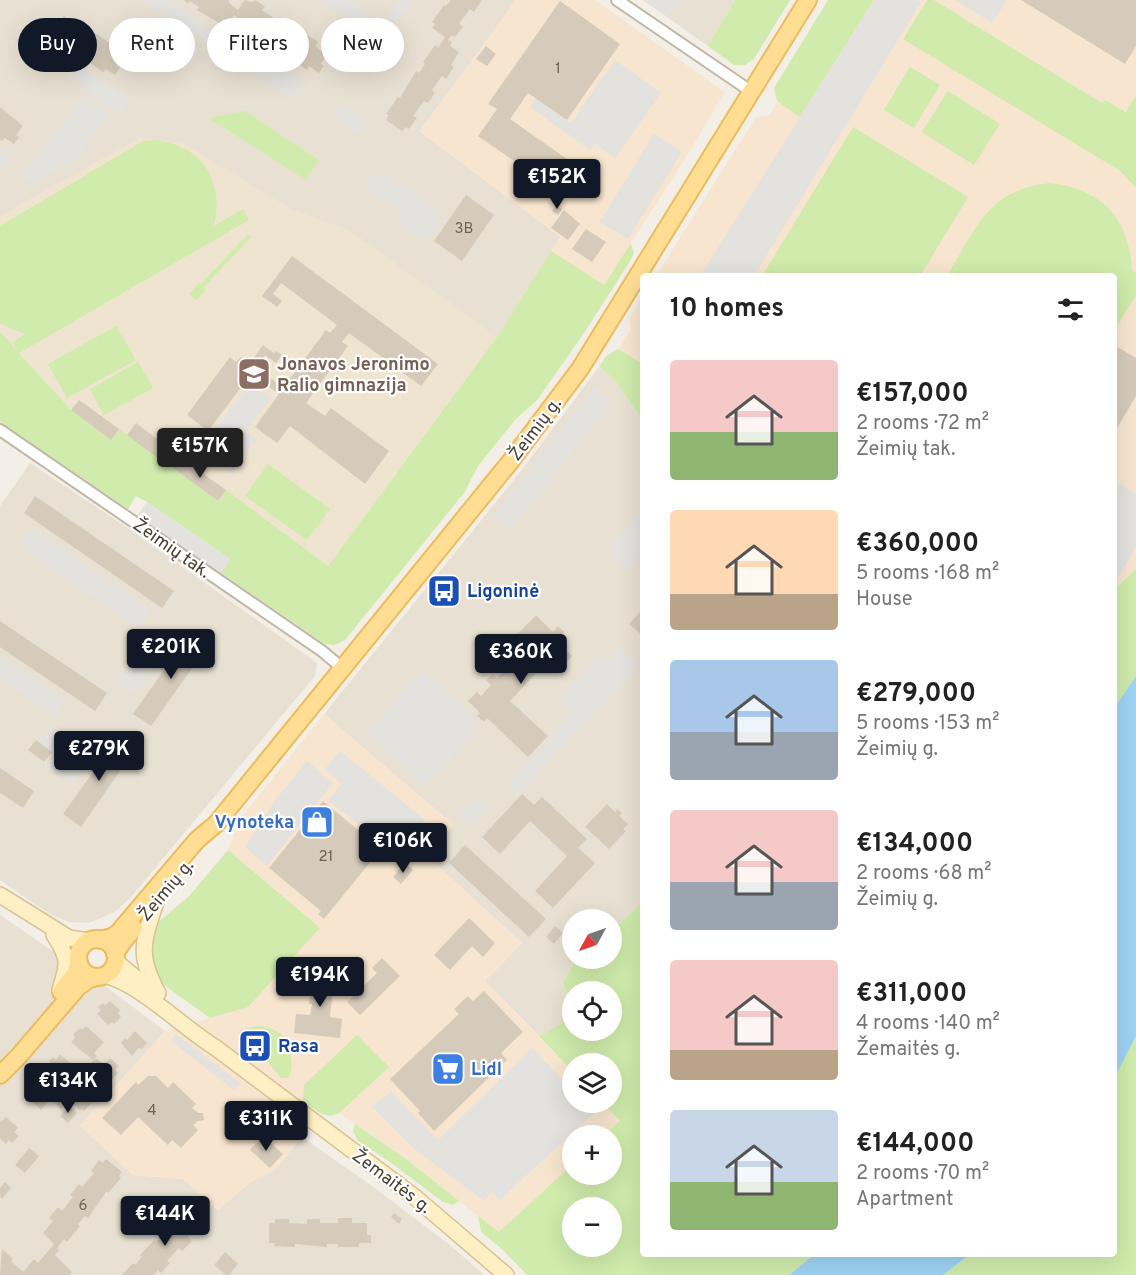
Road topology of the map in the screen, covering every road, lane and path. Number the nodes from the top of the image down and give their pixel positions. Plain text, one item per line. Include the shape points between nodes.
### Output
1 (616, 0) edge
2 (808, 0) edge
3 (752, 92) junction
4 (0, 430) edge
5 (342, 668) junction
6 (216, 824) junction
7 (0, 895) edge
8 (0, 900) edge
9 (156, 902) junction
10 (128, 922) junction
11 (55, 933) junction
12 (95, 940) junction
13 (116, 956) junction
14 (78, 960) junction
15 (101, 976) junction
16 (59, 994) junction
17 (161, 998) junction
18 (216, 1048) junction
19 (0, 1067) edge
20 (0, 1075) edge
21 (506, 1275) edge

1 - 3 street
2 - 3 main road, Žeimių g.
3 - 5 main road, Žeimių g. via 580,369 510,462
4 - 5 street, Žeimių tak.
5 - 6 main road, Žeimių g.
6 - 9 main road, Žeimių g. via 204,845
6 - 10 main road, Žeimių g. via 197,840
7 - 11 main road
8 - 11 main road
9 - 13 main road, Žeimių g.
9 - 17 main road via 143,951 145,966
10 - 11 main road via 95,933
10 - 12 main road, Žeimių g. via 112,937
11 - 12 main road
11 - 14 main road
11 - 16 main road via 68,965
12 - 13 main road via 112,947
12 - 14 main road, Žeimių g. via 80,950
13 - 15 main road, Žeimių g. via 114,966
13 - 17 main road, Žemaitės g. via 124,969
14 - 15 main road via 85,973
14 - 16 main road, Žeimių g. via 75,974
15 - 18 main road, Žemaitės g. via 119,980
15 - 20 main road, Žeimių g. via 78,987
16 - 19 main road, Žeimių g.
17 - 18 main road, Žemaitės g.
18 - 21 main road, Žemaitės g. via 416,1198

